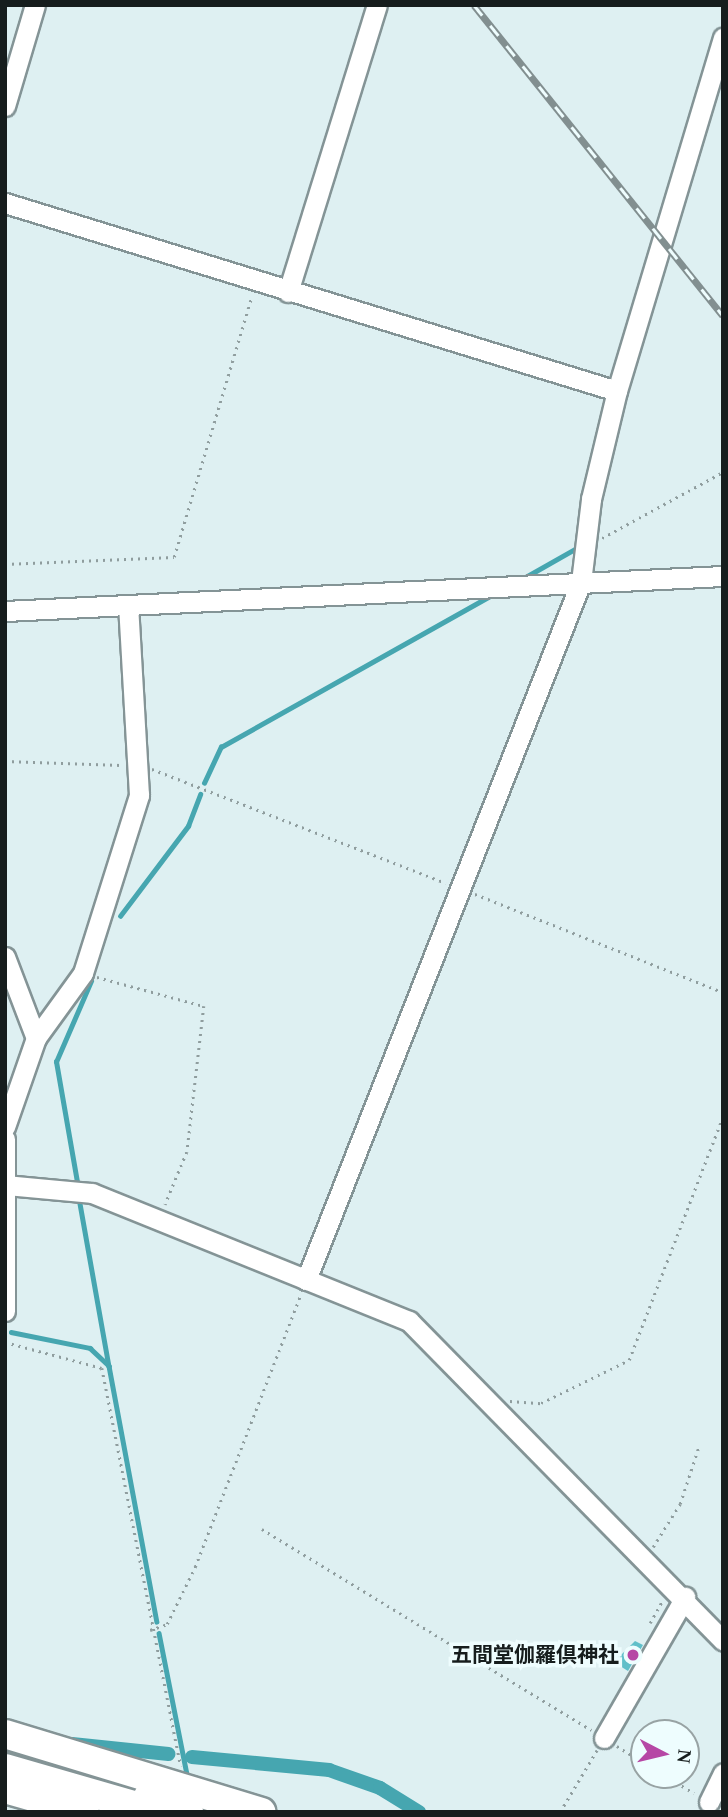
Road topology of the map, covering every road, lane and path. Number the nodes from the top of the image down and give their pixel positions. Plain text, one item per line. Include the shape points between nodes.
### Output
1 (35, 5) edge
2 (377, 5) edge
3 (723, 38) edge
4 (5, 106) edge
5 (5, 203) edge
6 (256, 283) junction
7 (288, 292) junction
8 (617, 391) junction
9 (723, 472) edge
10 (584, 548) junction
11 (5, 564) edge
12 (723, 576) edge
13 (581, 582) junction
14 (128, 605) junction
15 (5, 611) edge
16 (5, 761) edge
17 (136, 767) junction
18 (460, 889) junction
19 (5, 957) edge
20 (83, 973) junction
21 (723, 992) edge
22 (36, 1038) junction
23 (723, 1118) edge
24 (5, 1127) edge
25 (5, 1139) edge
26 (7, 1185) edge
27 (158, 1220) junction
28 (306, 1280) junction
29 (6, 1281) edge
30 (5, 1311) edge
31 (5, 1342) edge
32 (489, 1400) junction
33 (699, 1446) dead end
34 (262, 1529) dead end
35 (645, 1558) junction
36 (678, 1590) junction
37 (647, 1628) dead end
38 (150, 1630) junction
39 (723, 1640) edge
40 (5, 1734) edge
41 (604, 1738) junction
42 (5, 1751) edge
43 (630, 1754) edge
44 (5, 1768) edge
45 (723, 1773) edge
46 (5, 1789) edge
47 (687, 1789) edge
48 (188, 1801) edge
49 (709, 1802) joint
50 (5, 1807) edge
51 (28, 1812) edge
52 (85, 1812) edge
53 (157, 1812) edge
54 (261, 1812) edge
55 (559, 1812) edge

1 - 4 street
2 - 7 street
3 - 8 street
5 - 6 street
6 - 7 street
6 - 11 path via 174,557
7 - 8 street
8 - 10 street
9 - 10 path
10 - 13 street
12 - 13 street
13 - 14 street
13 - 18 street
14 - 15 street
14 - 17 street
16 - 17 path
17 - 18 path
17 - 20 street via 139,795
18 - 21 path
18 - 28 street
19 - 22 street
20 - 22 street
20 - 27 path via 204,1006 187,1152
22 - 24 street
23 - 32 path via 629,1360 541,1403
25 - 26 street
26 - 27 street via 82,1191
26 - 29 street
27 - 28 street
28 - 32 street via 409,1321
28 - 38 path via 195,1567 167,1624
29 - 30 street
31 - 38 path via 102,1367
32 - 35 street
33 - 35 path via 680,1504
34 - 41 path
35 - 36 street
36 - 37 path
36 - 39 street
36 - 41 street
38 - 48 path
40 - 48 highway
41 - 43 path
41 - 55 path
42 - 48 highway
44 - 53 highway
45 - 49 street
46 - 52 highway
47 - 49 path
48 - 54 highway
50 - 51 highway

